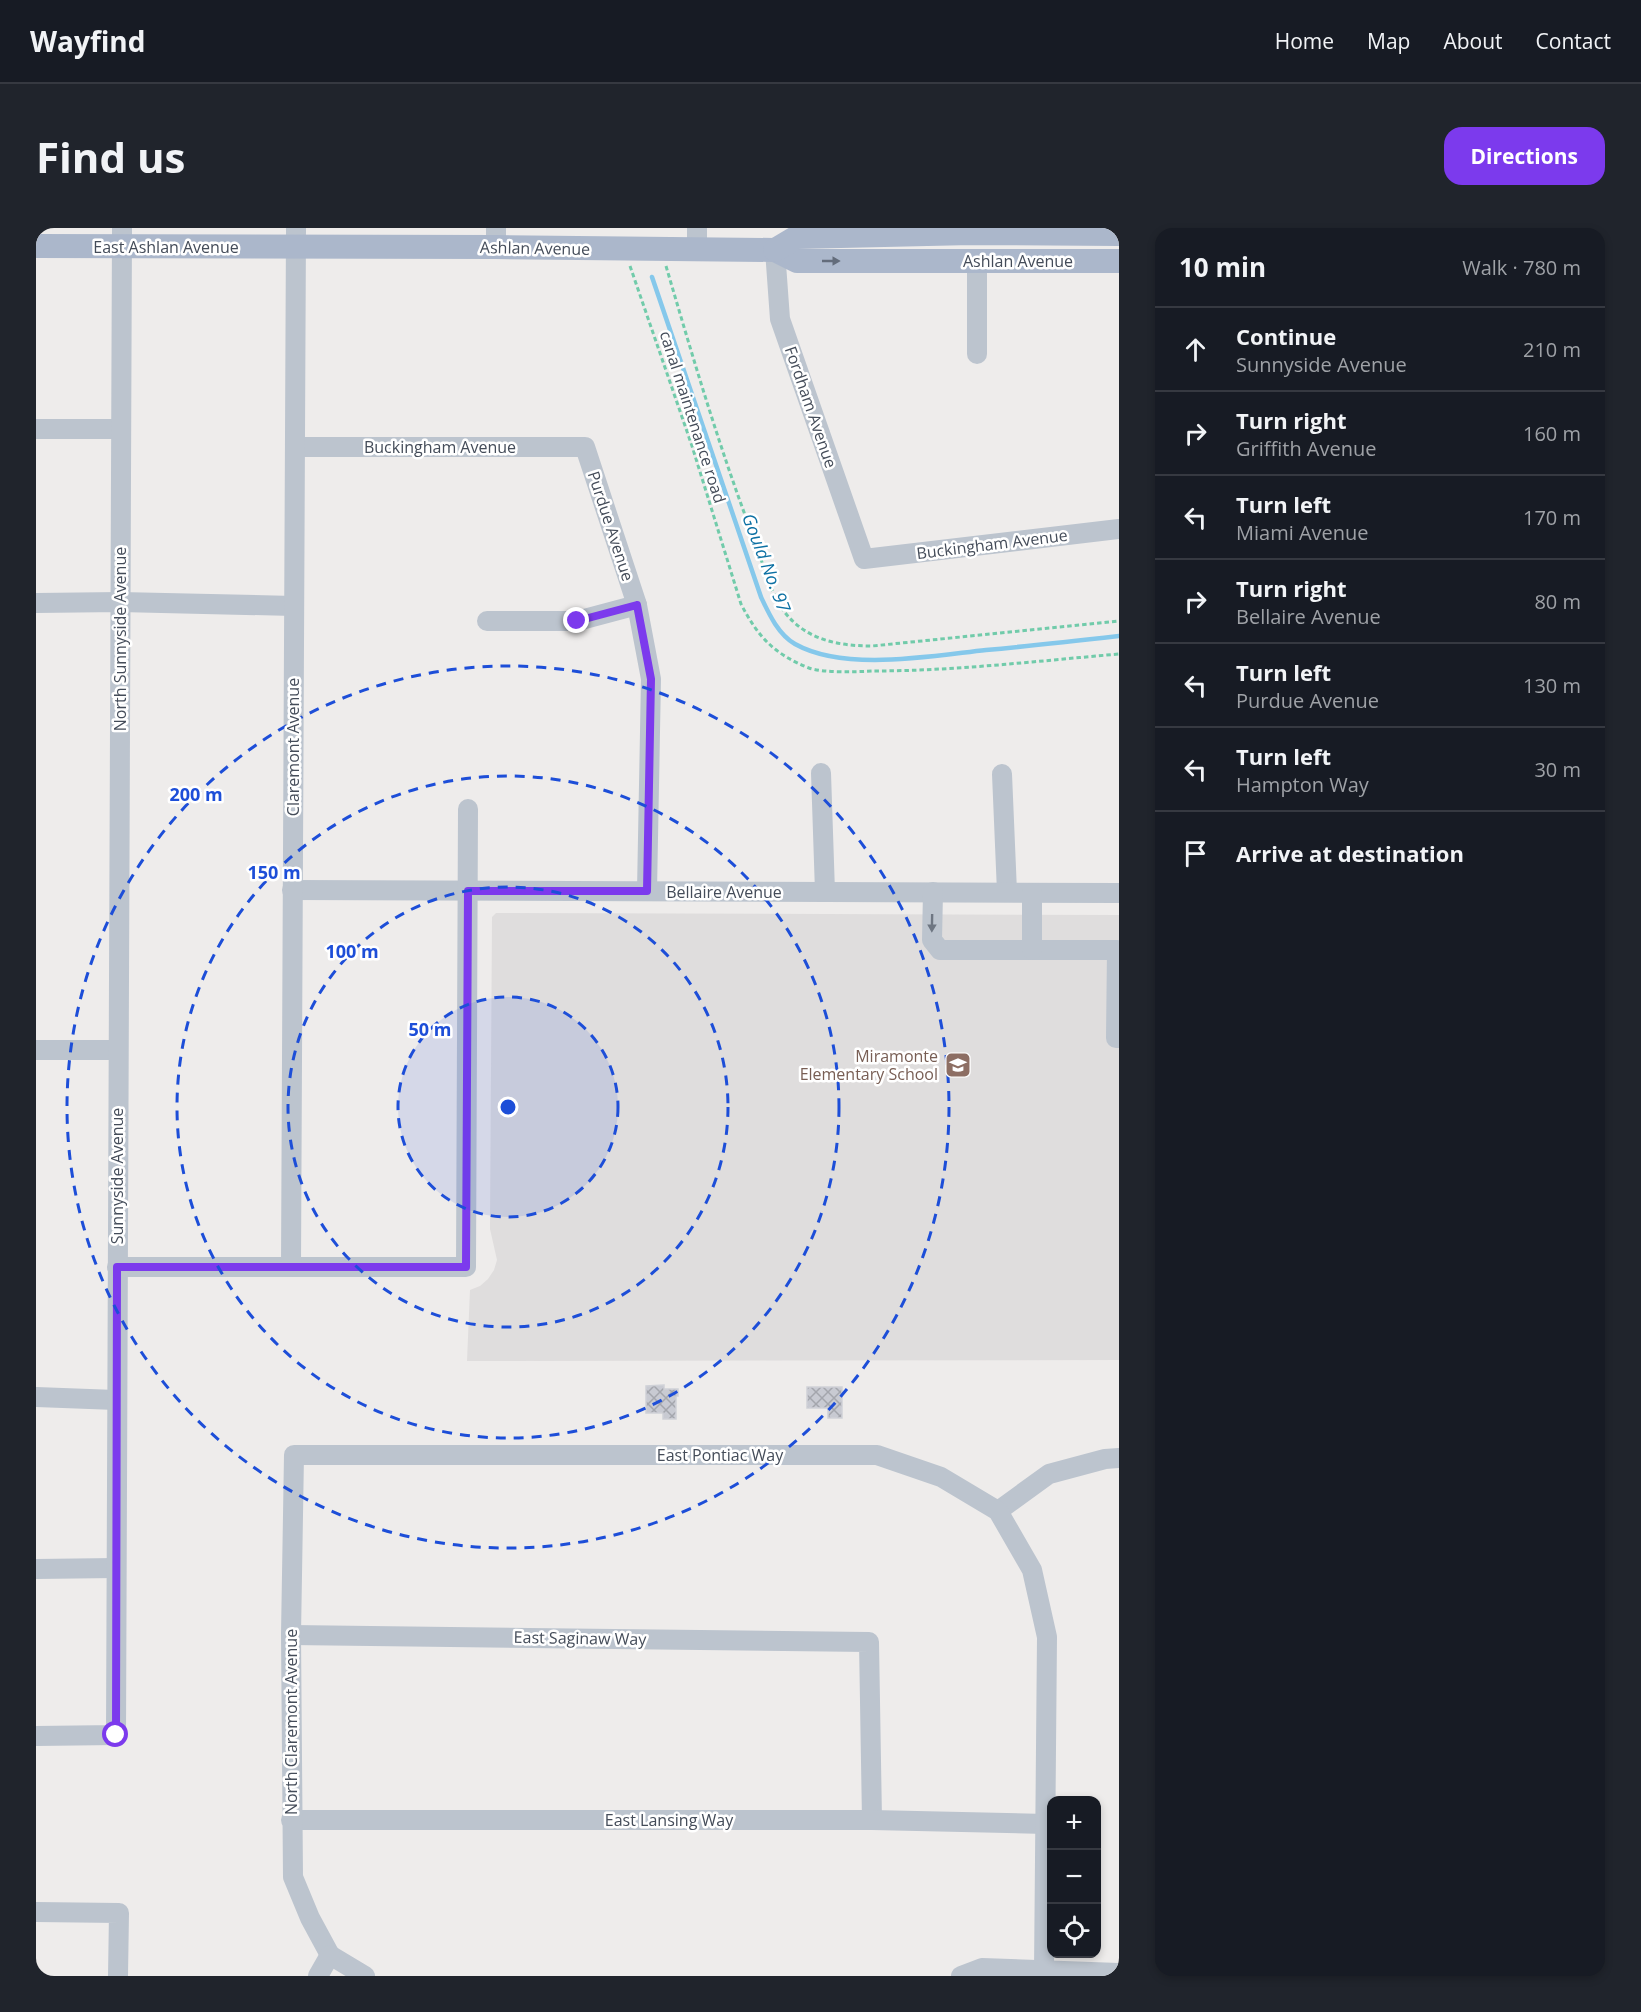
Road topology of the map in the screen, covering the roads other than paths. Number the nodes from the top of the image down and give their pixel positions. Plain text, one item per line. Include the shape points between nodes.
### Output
1 (1111, 232) edge
2 (122, 237) edge
3 (296, 238) edge
4 (496, 238) edge
5 (697, 239) edge
6 (36, 246) edge
7 (775, 250) junction
8 (977, 261) junction
9 (1113, 261) edge
10 (977, 354) dead end
11 (36, 429) edge
12 (121, 429) junction
13 (295, 447) junction
14 (585, 447) joint
15 (1119, 529) edge
16 (864, 559) joint
17 (120, 602) junction
18 (36, 603) edge
19 (637, 605) junction
20 (294, 606) junction
21 (487, 621) dead end
22 (821, 773) dead end
23 (1002, 774) dead end
24 (468, 809) dead end
25 (292, 890) junction
26 (468, 891) junction
27 (647, 891) junction
28 (825, 892) junction
29 (933, 892) junction
30 (1007, 892) junction
31 (1032, 893) junction
32 (1119, 893) edge
33 (1032, 950) junction
34 (1118, 1038) edge
35 (36, 1050) edge
36 (117, 1050) junction
37 (117, 1267) junction
38 (291, 1267) junction
39 (36, 1397) edge
40 (116, 1400) junction
41 (294, 1455) joint
42 (1119, 1458) edge
43 (999, 1511) junction
44 (116, 1568) junction
45 (36, 1569) edge
46 (291, 1635) junction
47 (36, 1736) edge
48 (291, 1820) junction
49 (872, 1820) junction
50 (1046, 1824) junction
51 (36, 1912) edge
52 (330, 1955) junction
53 (1044, 1971) junction
54 (1119, 1973) edge
55 (118, 1976) edge
56 (318, 1976) edge
57 (365, 1976) edge
58 (961, 1976) edge

1 - 7 main road, Ashlan Avenue via 797,237
1 - 9 street
2 - 3 main road, East Ashlan Avenue
2 - 6 main road, East Ashlan Avenue
2 - 12 street, North Sunnyside Avenue
3 - 4 main road, Ashlan Avenue
3 - 13 street, Claremont Avenue
4 - 5 main road, Ashlan Avenue via 624,250 662,250
5 - 7 main road, Ashlan Avenue
7 -> 8 main road, Ashlan Avenue via 797,261
7 - 16 street, Fordham Avenue via 780,319
8 - 9 main road, Ashlan Avenue
8 - 10 street
11 - 12 street
12 - 17 street, North Sunnyside Avenue
13 - 14 street, Buckingham Avenue
13 - 20 street, Claremont Avenue
14 - 19 street, Purdue Avenue
15 - 16 street, Buckingham Avenue
17 - 18 street
17 - 20 street
17 - 36 street, North Sunnyside Avenue
19 - 21 street via 577,621
19 - 27 street, Purdue Avenue via 651,679
20 - 25 street, Claremont Avenue
22 - 28 street
23 - 30 street
24 - 26 street
25 - 26 street, Bellaire Avenue
25 - 38 street, Claremont Avenue
26 - 27 street, Bellaire Avenue
26 - 38 street via 466,1267
27 - 28 street, Bellaire Avenue
28 - 29 street, Bellaire Avenue
29 - 30 street, Bellaire Avenue
29 -> 33 street via 932,940 940,950
30 - 31 street, Bellaire Avenue
31 - 32 street, Bellaire Avenue
31 - 33 street
33 - 34 street via 1117,950
35 - 36 street
36 - 37 street, Sunnyside Avenue
37 - 38 street
37 - 40 street, Sunnyside Avenue
39 - 40 street
40 - 44 street, Sunnyside Avenue
41 - 43 street, East Pontiac Way via 877,1455 941,1477
41 - 46 street, North Claremont Avenue
42 - 43 street via 1049,1474
43 - 50 street via 1032,1570 1047,1637
44 - 45 street
44 - 47 street, Sunnyside Avenue via 116,1735
46 - 48 street, North Claremont Avenue
46 - 49 street, East Saginaw Way via 869,1642
48 - 49 street, East Lansing Way
48 - 52 street, North Claremont Avenue via 293,1877
49 - 50 street, East Lansing Way
50 - 53 street
51 - 55 street via 119,1913
52 - 56 street
52 - 57 street
53 - 54 street
53 - 58 street via 982,1968

